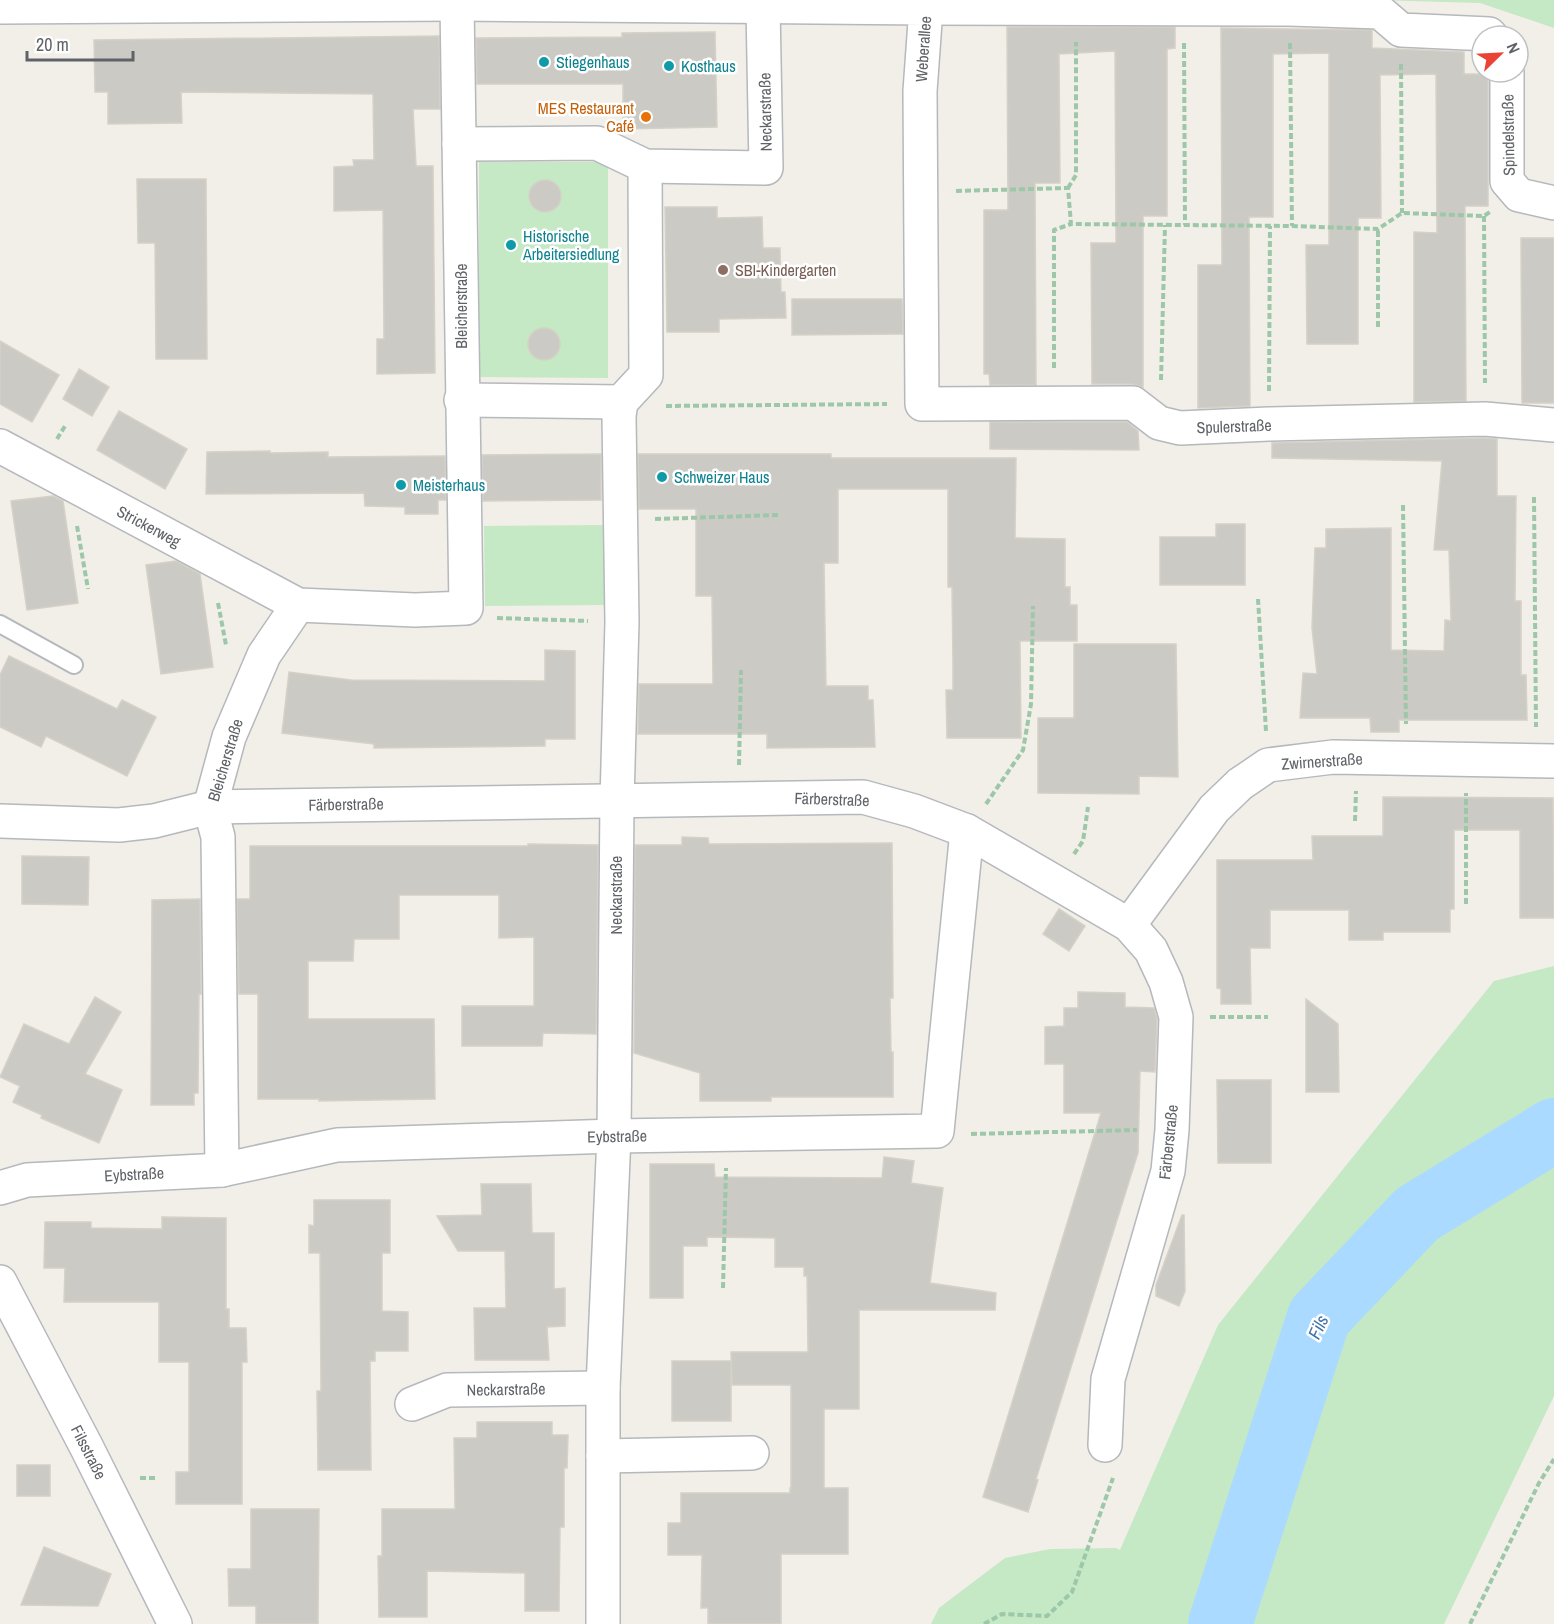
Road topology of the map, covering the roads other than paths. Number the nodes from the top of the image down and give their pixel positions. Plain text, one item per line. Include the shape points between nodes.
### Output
1 (457, 4) junction
2 (0, 7) edge
3 (763, 7) junction
4 (926, 8) junction
5 (1470, 33) edge
6 (1507, 84) edge
7 (459, 144) junction
8 (645, 166) junction
9 (1554, 203) edge
10 (461, 400) junction
11 (621, 402) junction
12 (922, 404) joint
13 (1554, 425) edge
14 (0, 446) edge
15 (298, 605) junction
16 (0, 624) edge
17 (74, 665) dead end
18 (1545, 761) edge
19 (617, 800) junction
20 (210, 807) junction
21 (0, 821) edge
22 (967, 831) junction
23 (1129, 925) junction
24 (614, 1136) junction
25 (222, 1170) junction
26 (0, 1188) edge
27 (0, 1282) edge
28 (603, 1388) junction
29 (412, 1404) dead end
30 (1105, 1445) road end
31 (752, 1453) dead end
32 (603, 1456) junction
33 (175, 1624) edge
34 (603, 1624) edge

1 - 2 street, Weberallee
1 - 3 street, Weberallee
1 - 7 street, Bleicherstraße
3 - 4 street, Weberallee
3 - 8 street, Neckarstraße via 766,168
4 - 5 street via 1380,12 1401,30
4 - 12 street, Weberallee via 920,91
6 - 9 street, Spindelstraße via 1507,181 1519,195
7 - 8 street, Neckarstraße via 597,143
7 - 10 street, Bleicherstraße
8 - 11 street via 646,375
10 - 11 street
10 - 15 street, Bleicherstraße via 466,608
11 - 19 street, Neckarstraße via 622,622
12 - 13 street, Spulerstraße via 1133,403 1160,423 1180,428 1485,419
14 - 15 street, Strickerweg
15 - 20 street, Bleicherstraße via 264,655 229,736
16 - 17 lane
18 - 23 street, Zwirnerstraße via 1333,757 1268,765 1214,809
19 - 20 street, Färberstraße
19 - 22 street, Färberstraße via 863,797
19 - 24 street, Neckarstraße
20 - 21 street, Färberstraße via 119,825
20 - 25 street, Bleicherstraße via 218,837
22 - 23 street, Färberstraße
22 - 24 street, Eybstraße via 937,1131
23 - 30 street, Färberstraße via 1151,950 1176,1017 1172,1130 1168,1171 1108,1379
24 - 25 street, Eybstraße via 337,1146
24 - 28 street, Neckarstraße
25 - 26 street, Eybstraße via 27,1180
27 - 33 street, Filsstraße
28 - 29 street, Neckarstraße via 447,1390
28 - 32 street, Neckarstraße
31 - 32 street
32 - 34 street, Neckarstraße

